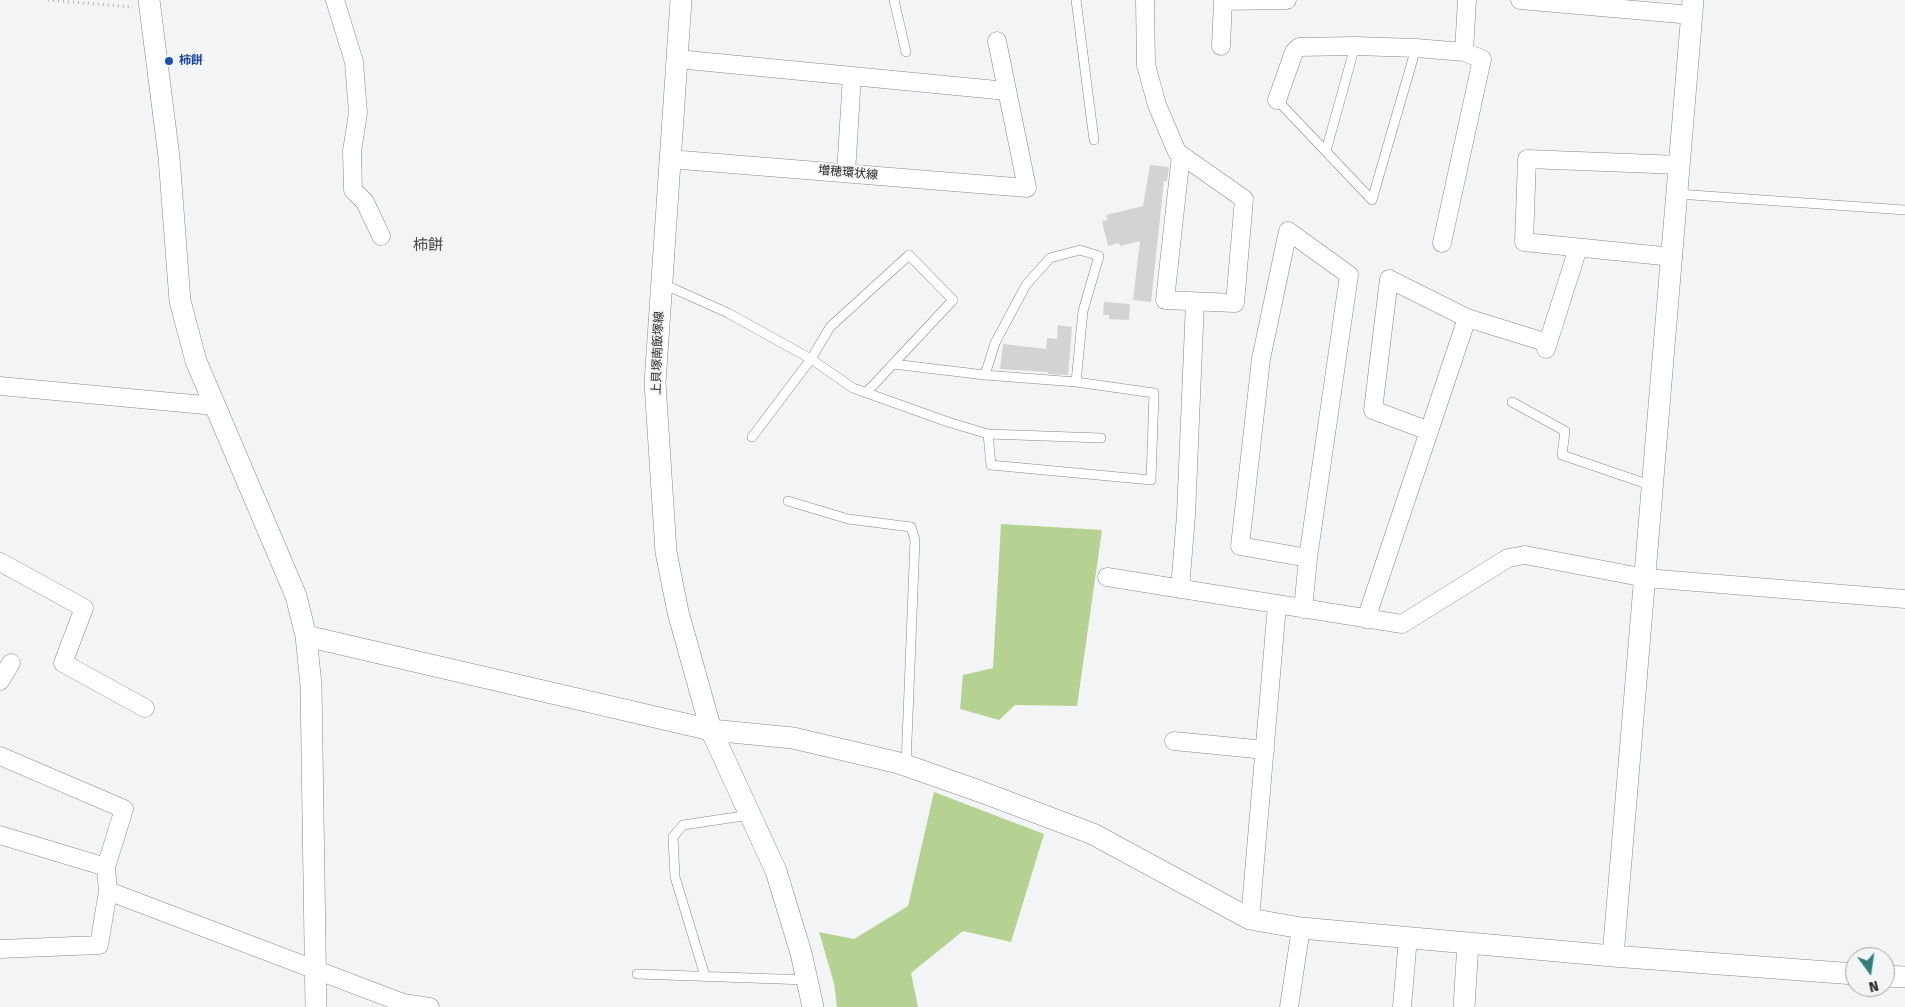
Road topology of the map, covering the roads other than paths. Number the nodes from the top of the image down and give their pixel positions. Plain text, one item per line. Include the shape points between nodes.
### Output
1 (334, 0) edge
2 (681, 0) edge
3 (894, 0) edge
4 (1076, 0) edge
5 (1145, 0) edge
6 (1287, 0) edge
7 (1467, 0) edge
8 (1520, 0) edge
9 (1223, 1) edge
10 (150, 4) edge
11 (1692, 8) edge
12 (997, 41) dead end
13 (1221, 46) dead end
14 (1355, 46) junction
15 (1416, 48) junction
16 (906, 52) dead end
17 (1464, 52) junction
18 (676, 59) junction
19 (852, 76) junction
20 (1007, 91) junction
21 (1277, 100) joint
22 (1094, 140) dead end
23 (1326, 151) junction
24 (1182, 155) junction
25 (669, 159) junction
26 (1680, 165) junction
27 (846, 173) junction
28 (1678, 194) junction
29 (1905, 210) edge
30 (381, 236) dead end
31 (1442, 243) dead end
32 (1578, 248) junction
33 (1673, 257) junction
34 (661, 283) junction
35 (1195, 302) junction
36 (1468, 318) junction
37 (811, 359) junction
38 (893, 364) junction
39 (985, 375) junction
40 (1076, 382) junction
41 (0, 386) edge
42 (866, 393) junction
43 (1512, 402) dead end
44 (215, 406) junction
45 (1429, 431) junction
46 (988, 434) junction
47 (752, 437) dead end
48 (1101, 438) dead end
49 (1653, 486) junction
50 (788, 501) dead end
51 (1308, 558) junction
52 (0, 562) edge
53 (1107, 577) dead end
54 (1646, 578) junction
55 (1180, 589) junction
56 (1905, 599) edge
57 (1277, 605) junction
58 (1303, 609) junction
59 (1366, 619) junction
60 (306, 636) junction
61 (10, 662) dead end
62 (0, 681) edge
63 (145, 708) dead end
64 (711, 730) junction
65 (1174, 741) dead end
66 (1264, 750) junction
67 (0, 756) edge
68 (906, 766) junction
69 (750, 815) junction
70 (0, 835) edge
71 (106, 867) junction
72 (108, 891) junction
73 (1250, 918) junction
74 (1301, 928) junction
75 (1408, 937) junction
76 (1468, 943) junction
77 (0, 949) edge
78 (1613, 956) junction
79 (315, 970) junction
80 (1845, 973) edge
81 (637, 974) dead end
82 (705, 976) junction
83 (807, 980) junction
84 (316, 1007) edge
85 (430, 1007) edge
86 (813, 1007) edge
87 (1289, 1007) edge
88 (1402, 1007) edge
89 (1464, 1007) edge

1 - 30 street via 354,62 358,113 352,150 353,190 365,202
2 - 18 street, 上貝塚南飯塚線
3 - 16 lane
4 - 22 lane
5 - 24 street via 1146,65 1157,105 1177,152
6 - 9 street
7 - 17 street
8 - 11 street
9 - 13 street
10 - 44 street via 169,157 180,301 196,361
11 - 26 street
12 - 20 street
14 - 15 street
14 - 21 street via 1299,47 1294,52
14 - 23 lane
15 - 17 street
15 - 23 lane via 1372,200
17 - 31 street via 1482,59
18 - 19 street
18 - 25 street, 上貝塚南飯塚線
19 - 20 street
19 - 27 street
20 - 27 street, 増穂環状線 via 1027,188
21 - 23 lane
24 - 35 street via 1165,300
24 - 35 street via 1244,199 1235,303
25 - 27 street, 増穂環状線
25 - 34 street, 上貝塚南飯塚線
26 - 28 street
26 - 32 street via 1527,159 1524,242
28 - 29 lane
28 - 33 street
32 - 33 street
32 - 36 street via 1547,346
33 - 49 street
34 - 37 lane via 728,313
34 - 64 street, 上貝塚南飯塚線 via 655,383 666,552 678,612
35 - 55 street
36 - 45 street
36 - 45 street via 1389,279 1373,410
37 - 38 lane via 830,327 909,255 953,300
37 - 42 lane via 853,388
37 - 47 lane
38 - 39 lane
38 - 42 lane
39 - 40 lane
39 - 40 lane via 995,343 1026,285 1050,258 1080,250 1099,256 1083,312
40 - 46 lane via 1154,394 1151,480 991,465
41 - 44 street
42 - 46 lane
43 - 49 lane via 1565,431 1562,455
44 - 60 street via 296,596
45 - 59 street
46 - 48 lane
49 - 54 street
50 - 68 lane via 848,519 911,527 915,540
51 - 51 street via 1240,546 1260,359 1288,231 1349,274
51 - 58 street
52 - 63 street via 84,608 63,664
53 - 55 street
54 - 56 street
54 - 59 street via 1525,555 1508,558 1402,624
54 - 78 street
55 - 57 street
57 - 58 street
57 - 66 street
58 - 59 street
60 - 64 street
60 - 79 street via 311,685
61 - 62 street
64 - 68 street via 792,738
64 - 69 street, 上貝塚南飯塚線
65 - 66 street
66 - 73 street
67 - 71 street via 124,809
68 - 73 street via 1093,834
69 - 82 lane via 683,825 673,837 675,877
69 - 83 street, 上貝塚南飯塚線 via 776,870
70 - 71 street
71 - 72 street
72 - 77 street via 100,945
72 - 79 street
73 - 74 street
74 - 75 street
74 - 87 street
75 - 76 street
75 - 88 street
76 - 78 street
76 - 89 street
78 - 80 street
79 - 84 street
79 - 85 street via 403,1003
81 - 82 lane
82 - 83 lane
83 - 86 street, 上貝塚南飯塚線

